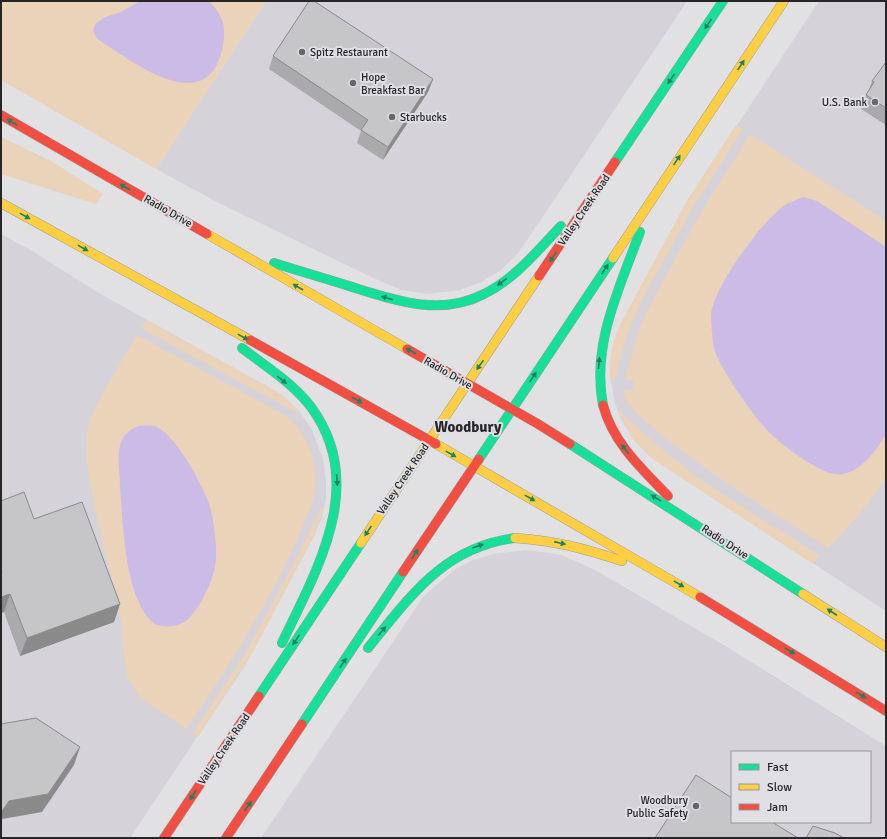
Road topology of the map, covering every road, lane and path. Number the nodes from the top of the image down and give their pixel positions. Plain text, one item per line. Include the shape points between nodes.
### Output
1 (723, 1) edge
2 (784, 1) edge
3 (1, 115) edge
4 (600, 186) junction
5 (651, 200) junction
6 (1, 203) edge
7 (235, 250) junction
8 (197, 311) junction
9 (468, 384) junction
10 (512, 409) junction
11 (429, 441) junction
12 (474, 466) junction
13 (689, 519) junction
14 (657, 571) junction
15 (886, 647) edge
16 (364, 653) dead end
17 (349, 671) dead end
18 (252, 707) junction
19 (886, 711) edge
20 (294, 736) junction
21 (164, 838) edge
22 (226, 838) edge

1 -> 4 main road, Valley Creek Road
5 -> 2 main road
7 -> 3 main road, Radio Drive
4 -> 7 main road via 514,274 483,295 453,305 401,302
4 -> 9 main road, Valley Creek Road
10 -> 5 main road
13 -> 5 main road via 620,442 605,410 598,383 604,334
6 -> 8 main road
9 -> 7 main road, Radio Drive
8 -> 11 main road
8 -> 18 main road via 290,387 311,408 326,432 336,468 338,492 330,532
9 - 10 main road, Radio Drive
9 - 11 main road, Valley Creek Road
10 - 12 main road
13 -> 10 main road, Radio Drive
11 -> 12 main road
11 -> 18 main road, Valley Creek Road
12 -> 14 main road
20 -> 12 main road
15 -> 13 main road, Radio Drive
16 -> 14 main road via 434,571 463,552 484,544 518,538 546,540
14 -> 19 main road
17 - 20 main road
18 -> 21 main road, Valley Creek Road
22 -> 20 main road

